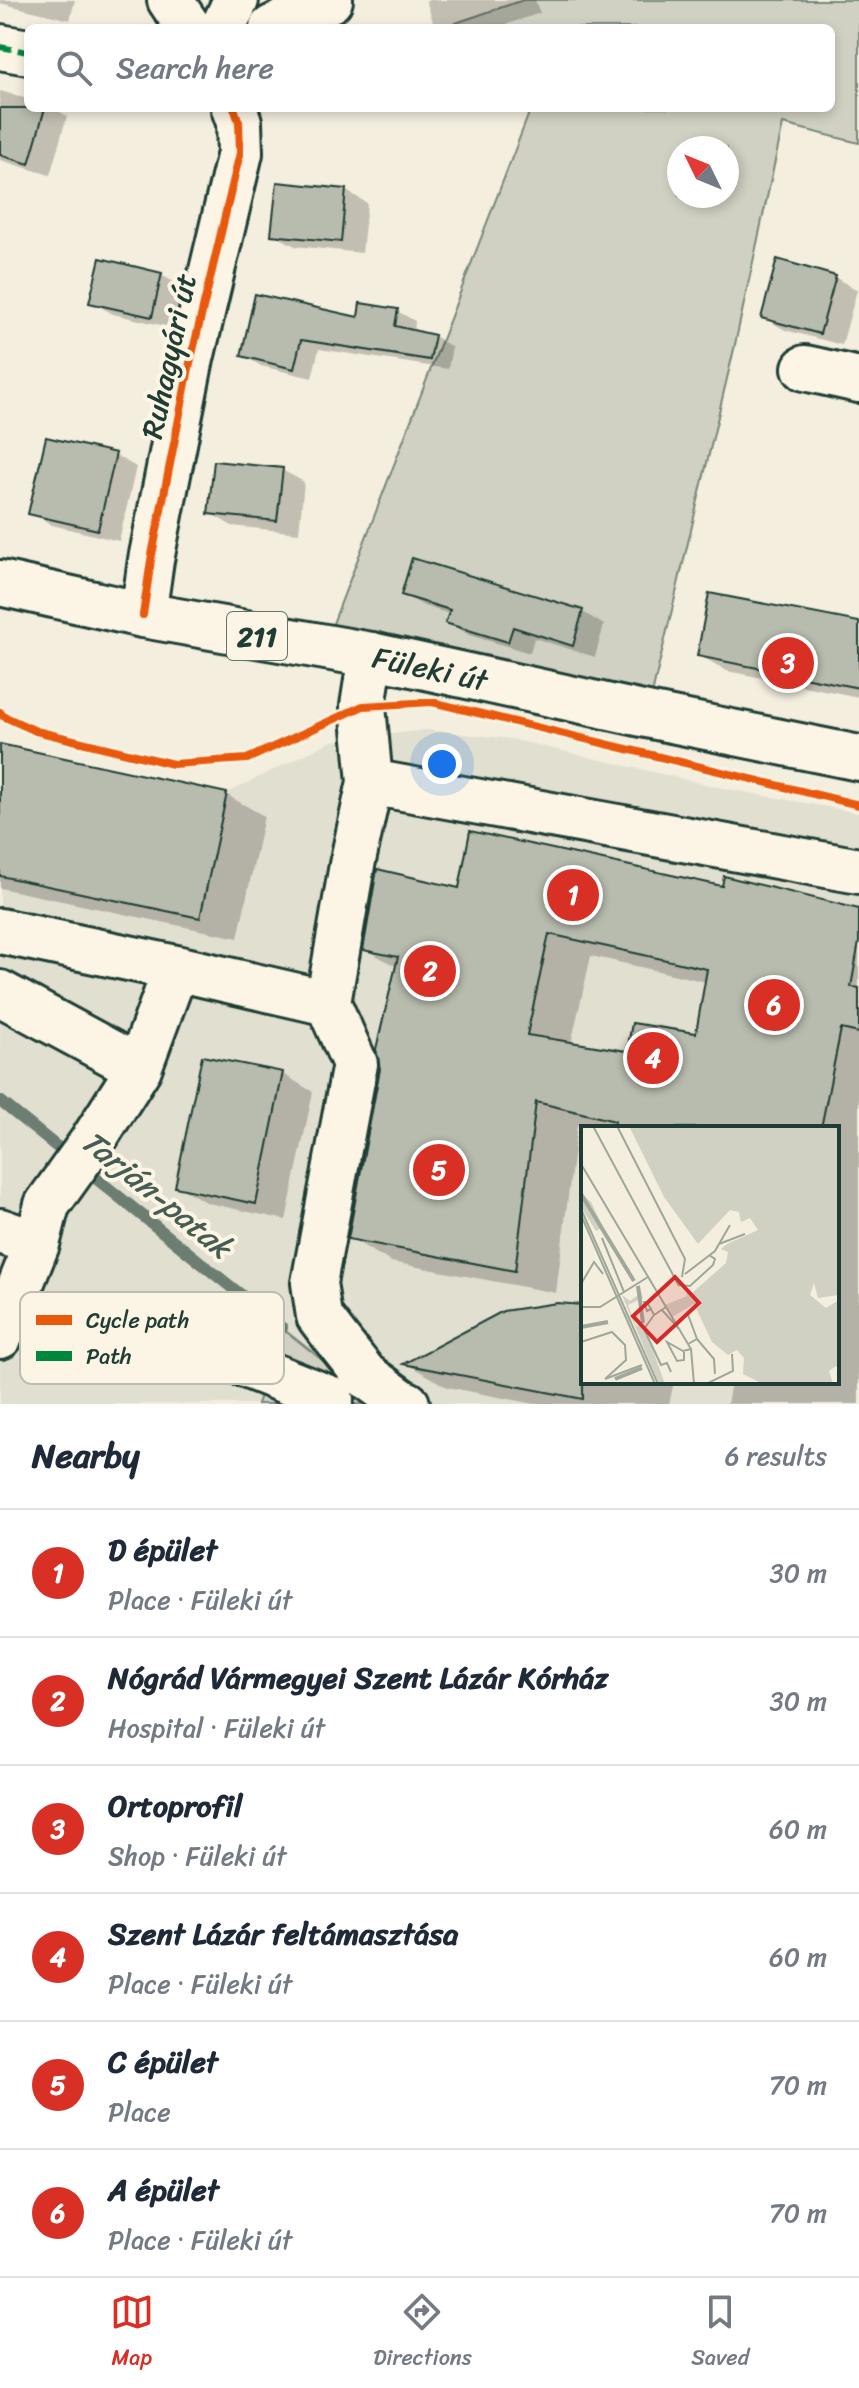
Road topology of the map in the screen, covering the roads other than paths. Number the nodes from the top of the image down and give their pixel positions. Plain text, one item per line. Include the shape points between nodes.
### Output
1 (170, 0) edge
2 (236, 0) edge
3 (330, 0) edge
4 (186, 24) edge
5 (225, 24) edge
6 (280, 24) edge
7 (0, 47) edge
8 (24, 51) edge
9 (235, 112) edge
10 (805, 368) dead end
11 (859, 380) edge
12 (0, 583) edge
13 (143, 615) junction
14 (371, 655) junction
15 (859, 758) edge
16 (370, 782) junction
17 (859, 871) edge
18 (0, 931) edge
19 (176, 968) junction
20 (0, 993) edge
21 (328, 1003) junction
22 (139, 1068) junction
23 (28, 1227) edge
24 (319, 1316) junction
25 (0, 1336) edge
26 (284, 1381) edge
27 (334, 1401) edge
28 (407, 1404) edge

1 - 4 main road
2 - 5 main road
3 - 6 main road
7 - 8 main road
9 - 13 main road, Ruhagyári út via 240,153 190,363
10 - 11 main road
12 - 13 main road, Füleki út / 211
13 - 14 main road, Füleki út / 211
14 - 15 main road, Füleki út / 211
14 - 16 main road via 363,706
16 - 17 main road
16 - 21 main road
18 - 19 main road
19 - 21 main road
19 - 22 main road
20 - 22 main road
21 - 24 main road via 355,1064 314,1283
22 - 23 main road
23 - 25 main road
24 - 27 main road
24 - 28 main road via 365,1375
26 - 27 main road

